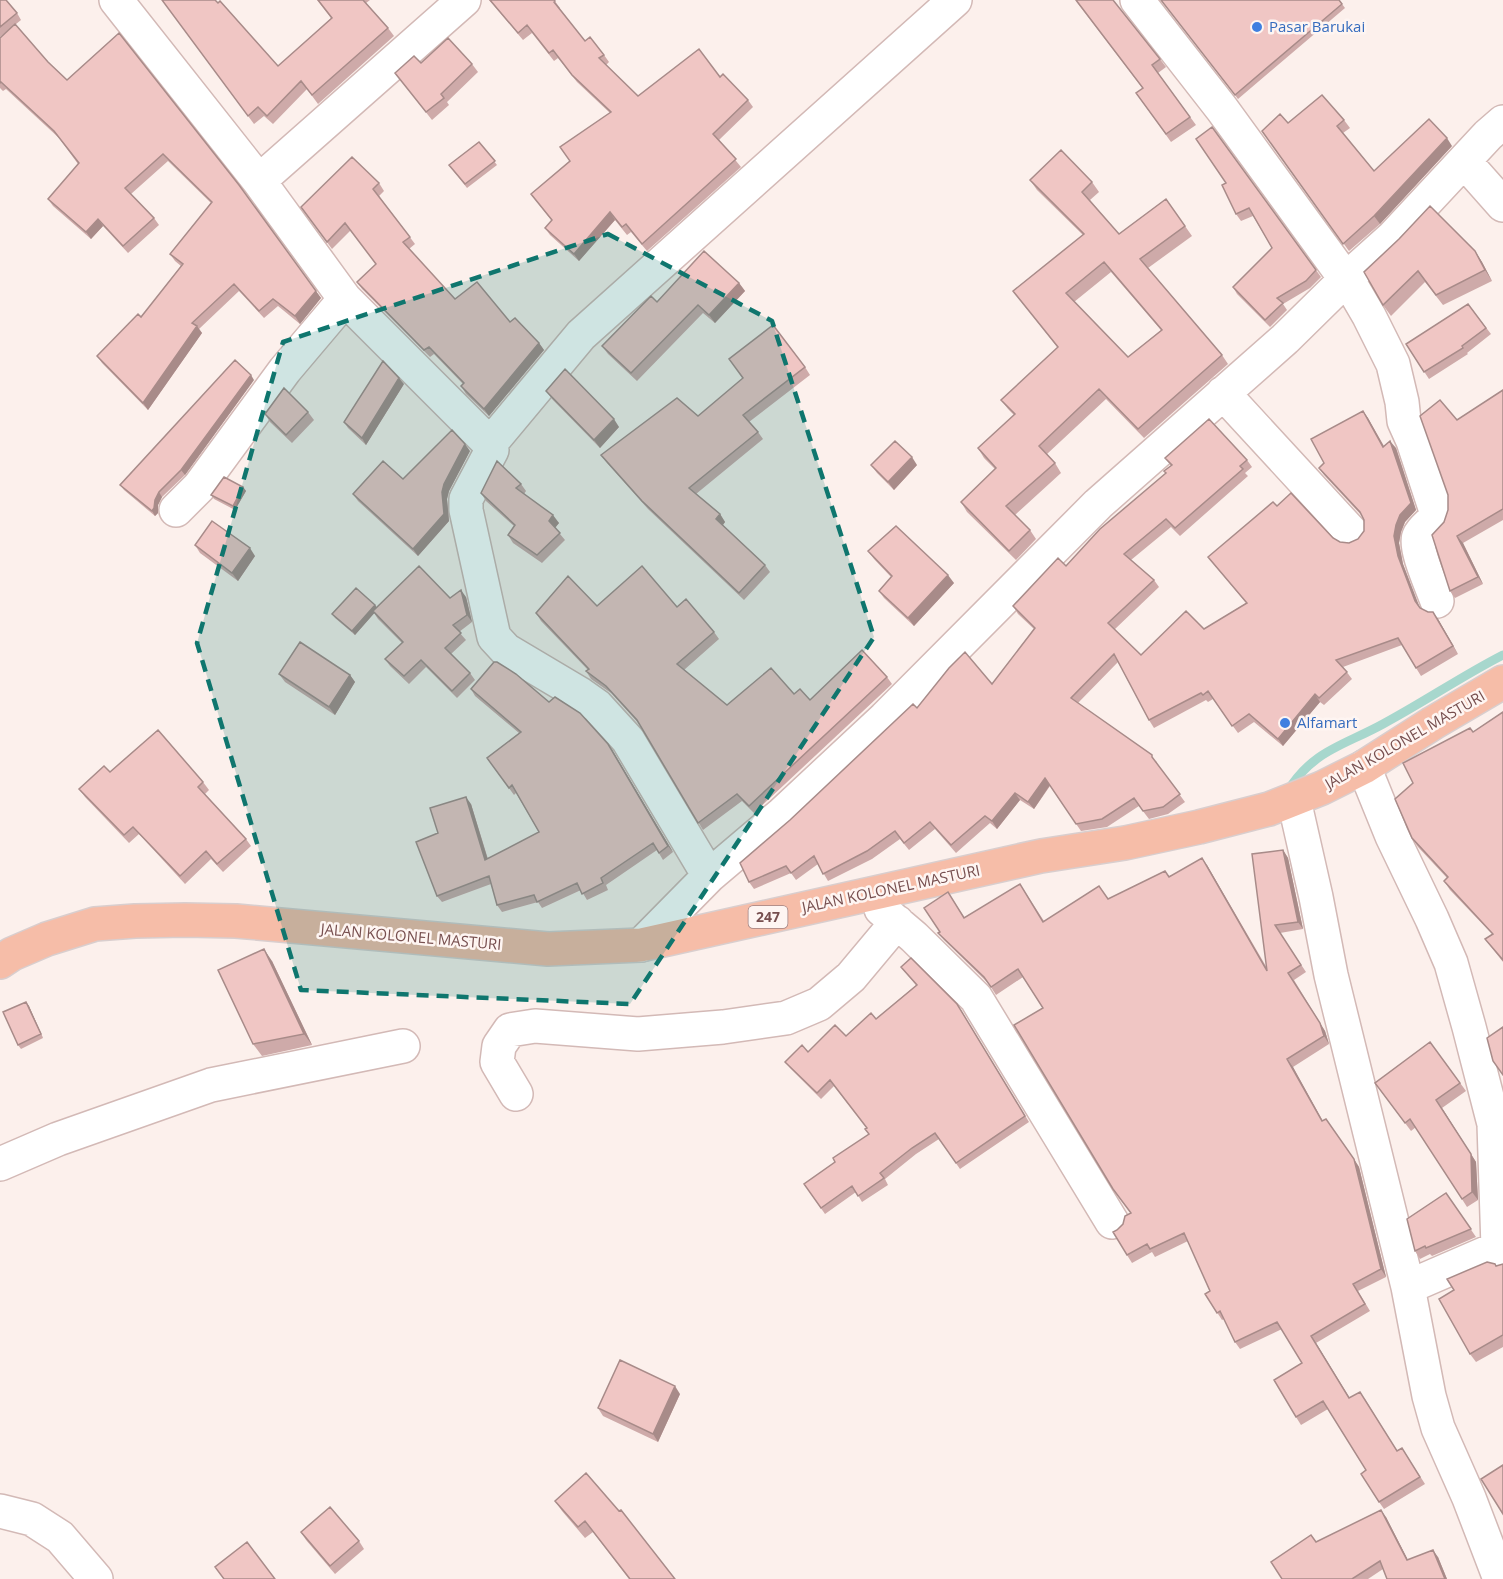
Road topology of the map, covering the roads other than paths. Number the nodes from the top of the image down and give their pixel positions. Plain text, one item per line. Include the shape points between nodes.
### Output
1 (116, 0) edge
2 (464, 0) edge
3 (955, 0) edge
4 (1137, 0) edge
5 (1503, 122) edge
6 (1464, 161) junction
7 (259, 181) junction
8 (1503, 205) edge
9 (1345, 280) junction
10 (345, 299) junction
11 (1223, 393) junction
12 (489, 444) junction
13 (176, 510) dead end
14 (1351, 532) dead end
15 (1437, 601) dead end
16 (1503, 682) edge
17 (1364, 768) junction
18 (1294, 800) junction
19 (709, 876) junction
20 (863, 895) junction
21 (897, 922) junction
22 (641, 945) junction
23 (0, 963) edge
24 (403, 1046) dead end
25 (516, 1094) dead end
26 (1499, 1121) edge
27 (0, 1164) edge
28 (1112, 1222) dead end
29 (1500, 1251) edge
30 (1408, 1287) junction
31 (0, 1511) edge
32 (96, 1579) edge
33 (1500, 1579) edge

1 - 7 street
2 - 7 street
3 - 12 street via 581,335
4 - 9 street via 1222,109
5 - 6 street
6 - 8 street
6 - 9 street via 1393,237
7 - 10 street
9 - 11 street
9 - 15 street via 1393,364 1404,421 1435,508 1434,518 1417,542
10 - 12 street
10 - 13 street via 285,370 199,487
11 - 14 street
11 - 19 street via 1098,504 885,718
12 - 19 street via 492,450 466,499 466,510 494,637 506,650 597,706 628,740
16 - 17 main road, JALAN KOLONEL MASTURI / 247
17 - 18 main road, JALAN KOLONEL MASTURI / 247
17 - 26 street via 1451,963
18 - 20 main road, JALAN KOLONEL MASTURI / 247 via 1199,827
18 - 30 street via 1331,975
19 - 22 street
20 - 21 street
20 - 22 main road, JALAN KOLONEL MASTURI / 247
21 - 25 street via 851,977 819,1004 786,1018 638,1034 535,1026 510,1030 499,1046 497,1062
21 - 28 street via 976,998
22 - 23 main road, JALAN KOLONEL MASTURI / 247 via 548,949 236,921 145,921 94,924 47,939
24 - 27 street via 212,1085 58,1139
26 - 29 street
29 - 30 street
30 - 33 street via 1438,1428
31 - 32 street via 32,1519 60,1537

